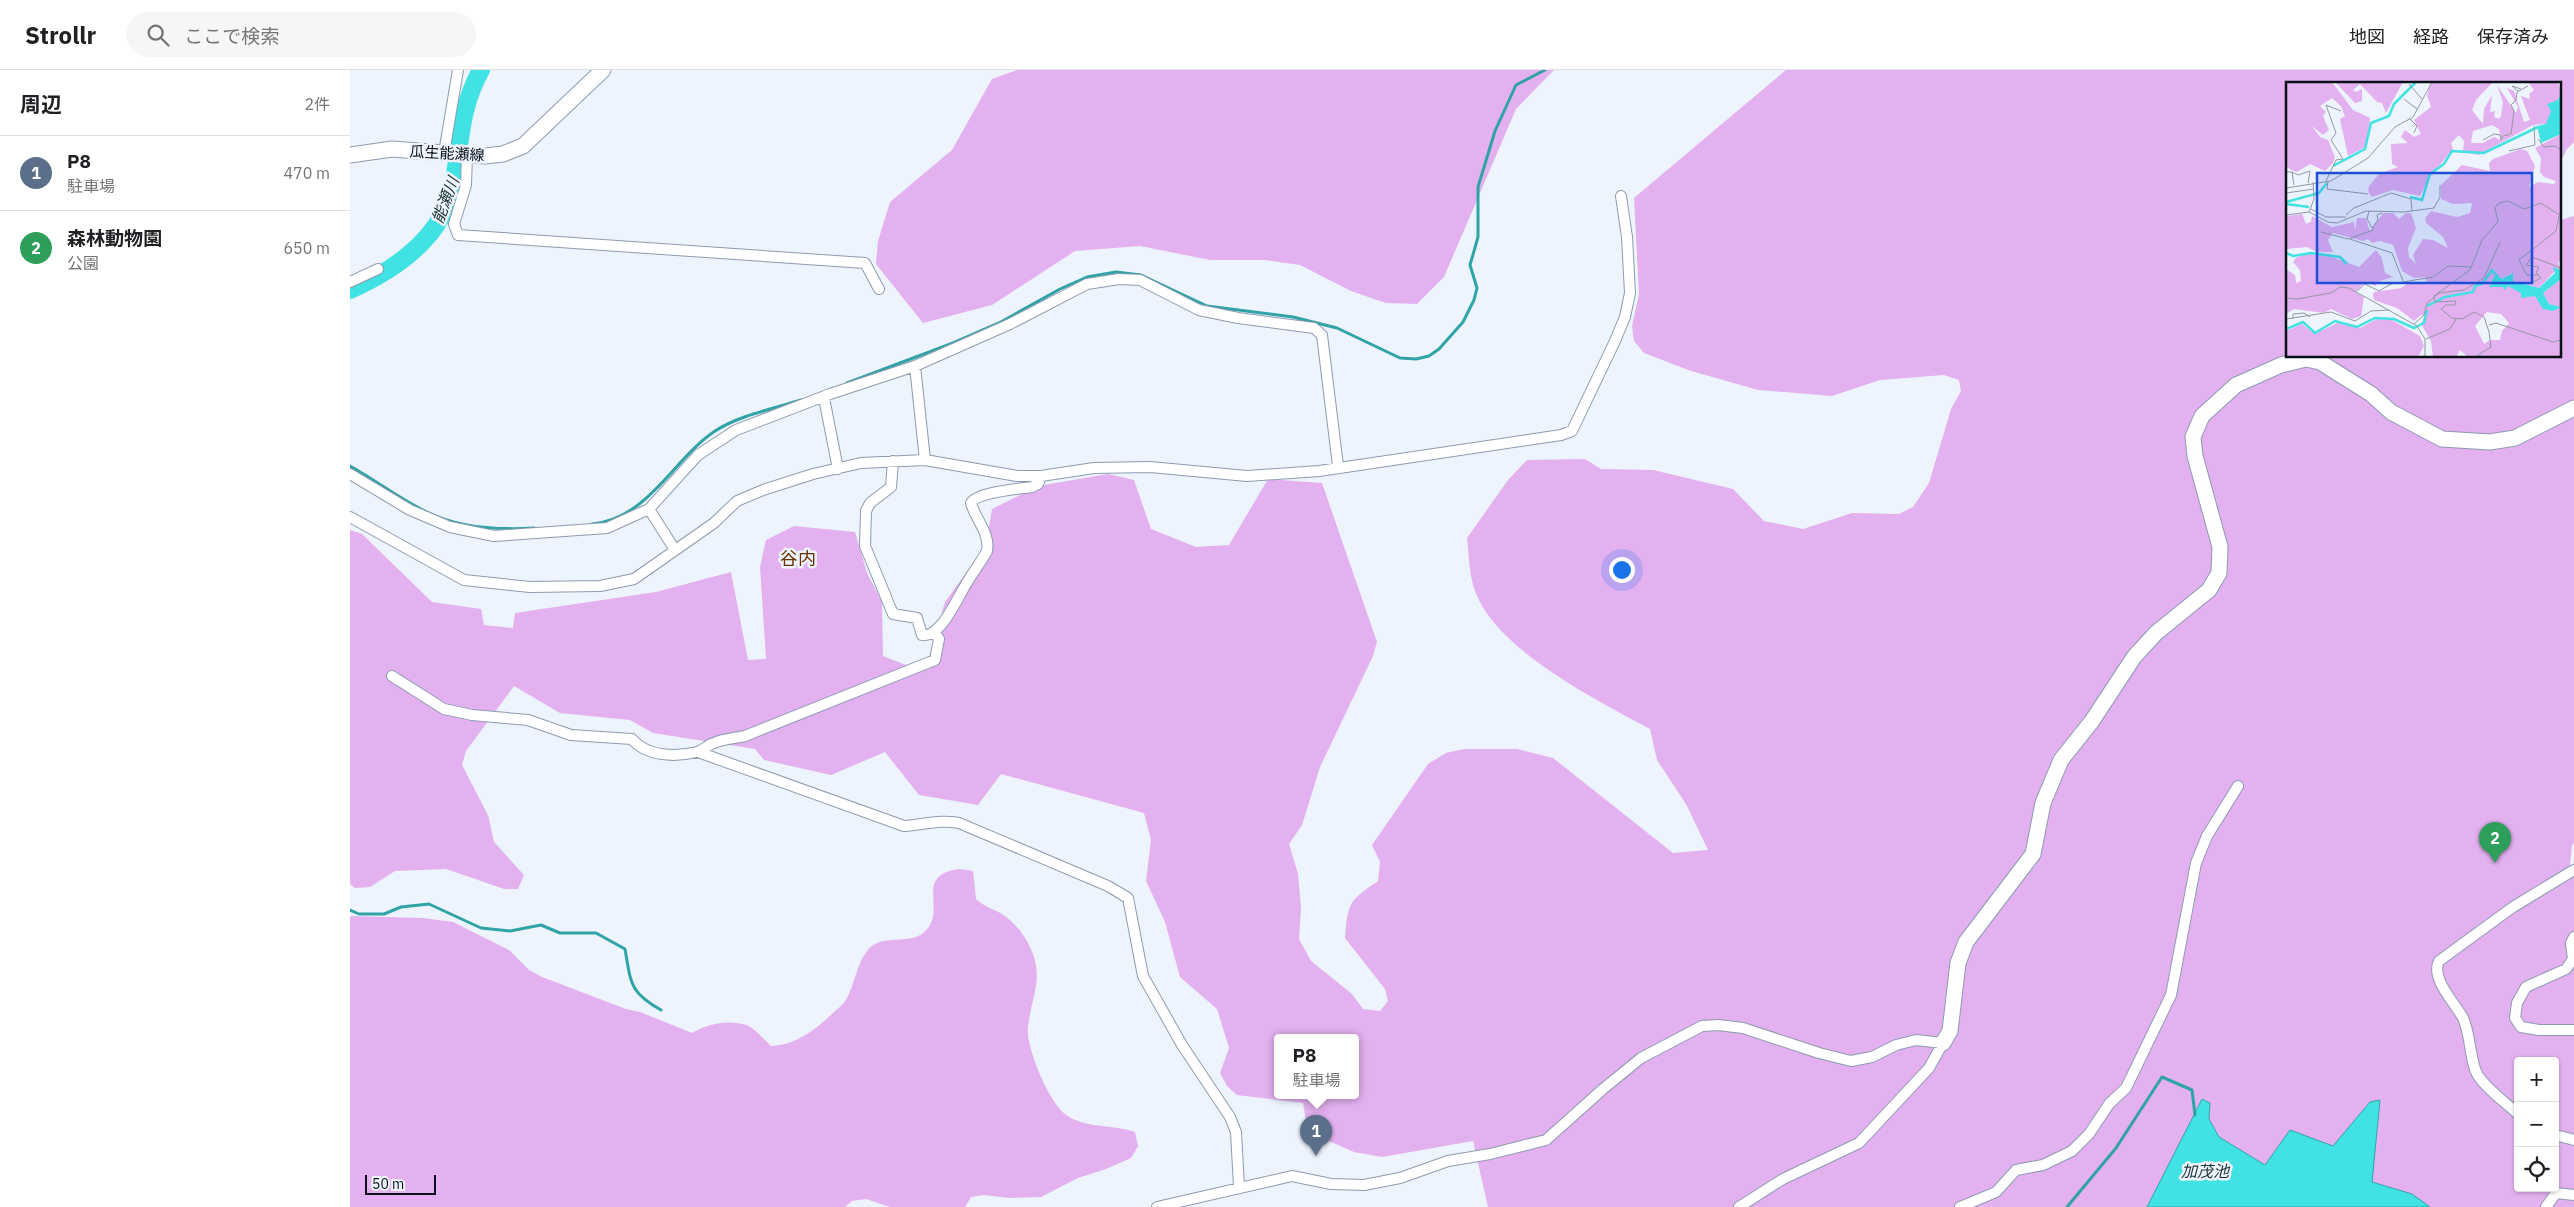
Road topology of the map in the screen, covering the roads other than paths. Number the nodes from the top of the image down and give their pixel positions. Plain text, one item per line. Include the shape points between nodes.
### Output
1 (458, 70) edge
2 (603, 70) edge
3 (444, 153) junction
4 (350, 155) edge
5 (467, 155) junction
6 (1621, 196) dead end
7 (378, 269) dead end
8 (350, 282) edge
9 (879, 288) dead end
10 (915, 366) junction
11 (824, 398) junction
12 (2574, 408) edge
13 (925, 460) junction
14 (893, 461) junction
15 (1338, 466) junction
16 (838, 469) junction
17 (350, 474) edge
18 (1041, 476) junction
19 (649, 509) junction
20 (350, 517) edge
21 (675, 550) junction
22 (934, 632) junction
23 (392, 676) dead end
24 (698, 752) junction
25 (2238, 786) dead end
26 (2574, 870) edge
27 (2574, 937) edge
28 (2574, 1030) edge
29 (1943, 1043) junction
30 (2514, 1110) edge
31 (2559, 1136) edge
32 (2574, 1140) edge
33 (1239, 1187) junction
34 (2574, 1195) edge
35 (1157, 1207) edge
36 (1739, 1207) edge
37 (1960, 1207) edge
38 (2546, 1207) edge

1 - 3 street
2 - 5 street, 瓜生能瀬線 via 523,146 503,154
3 - 4 street, 瓜生能瀬線 via 392,149
3 - 5 street, 瓜生能瀬線
5 - 9 street via 466,185 454,224 458,234 865,264
6 - 15 street via 1630,293 1625,317 1572,431
7 - 8 street
10 - 11 street
10 - 13 street
10 - 15 street via 1010,324 1087,284 1119,279 1140,280 1199,310 1314,328 1322,335
11 - 16 street
11 - 19 street via 736,430 698,455
12 - 29 street via 2515,438 2490,442 2442,439 2391,412 2371,394 2320,362 2306,359 2280,365 2236,385 2202,416 2193,437 2220,547 2218,573 2208,590 2156,633 2134,657 2092,721 2061,760 2043,803 2033,854 1966,942 1958,963 1950,1031
13 - 14 street
13 - 18 street via 1016,476
14 - 16 street via 861,463
14 - 22 street via 891,488 870,503 866,511 865,546 893,614 916,618 922,635
15 - 18 street via 1319,471 1247,476 1150,467 1094,468
16 - 21 street via 796,479 737,501 714,523
17 - 19 street via 410,510 450,527 494,536 607,528
18 - 22 street via 1038,484 1032,487 984,495 973,500 973,510 985,531 987,551
19 - 21 street
20 - 21 street via 464,580 490,583 530,587 600,586 634,579
22 - 24 street via 939,639 935,660 788,720 744,736 715,742
23 - 24 street via 444,709 528,720 571,735 632,739 653,753
24 - 33 street via 904,826 941,820 959,823 1128,898 1142,976 1182,1045 1230,1117 1236,1132
25 - 37 street via 2207,836 2196,862 2171,995 2126,1088 2072,1151 2043,1165 2016,1170 1996,1192
26 - 30 street via 2513,907 2437,965 2440,981 2466,1024 2478,1076
27 - 28 street via 2571,943 2573,959 2566,969 2526,987 2517,1003 2515,1018 2521,1027
29 - 33 street via 1916,1040 1896,1045 1872,1057 1851,1061 1743,1028 1718,1024 1702,1026 1641,1058 1546,1140 1364,1185 1331,1184 1292,1176
29 - 36 street via 1929,1068 1859,1143 1783,1179
31 - 32 street
33 - 35 street
34 - 38 street via 2556,1193

